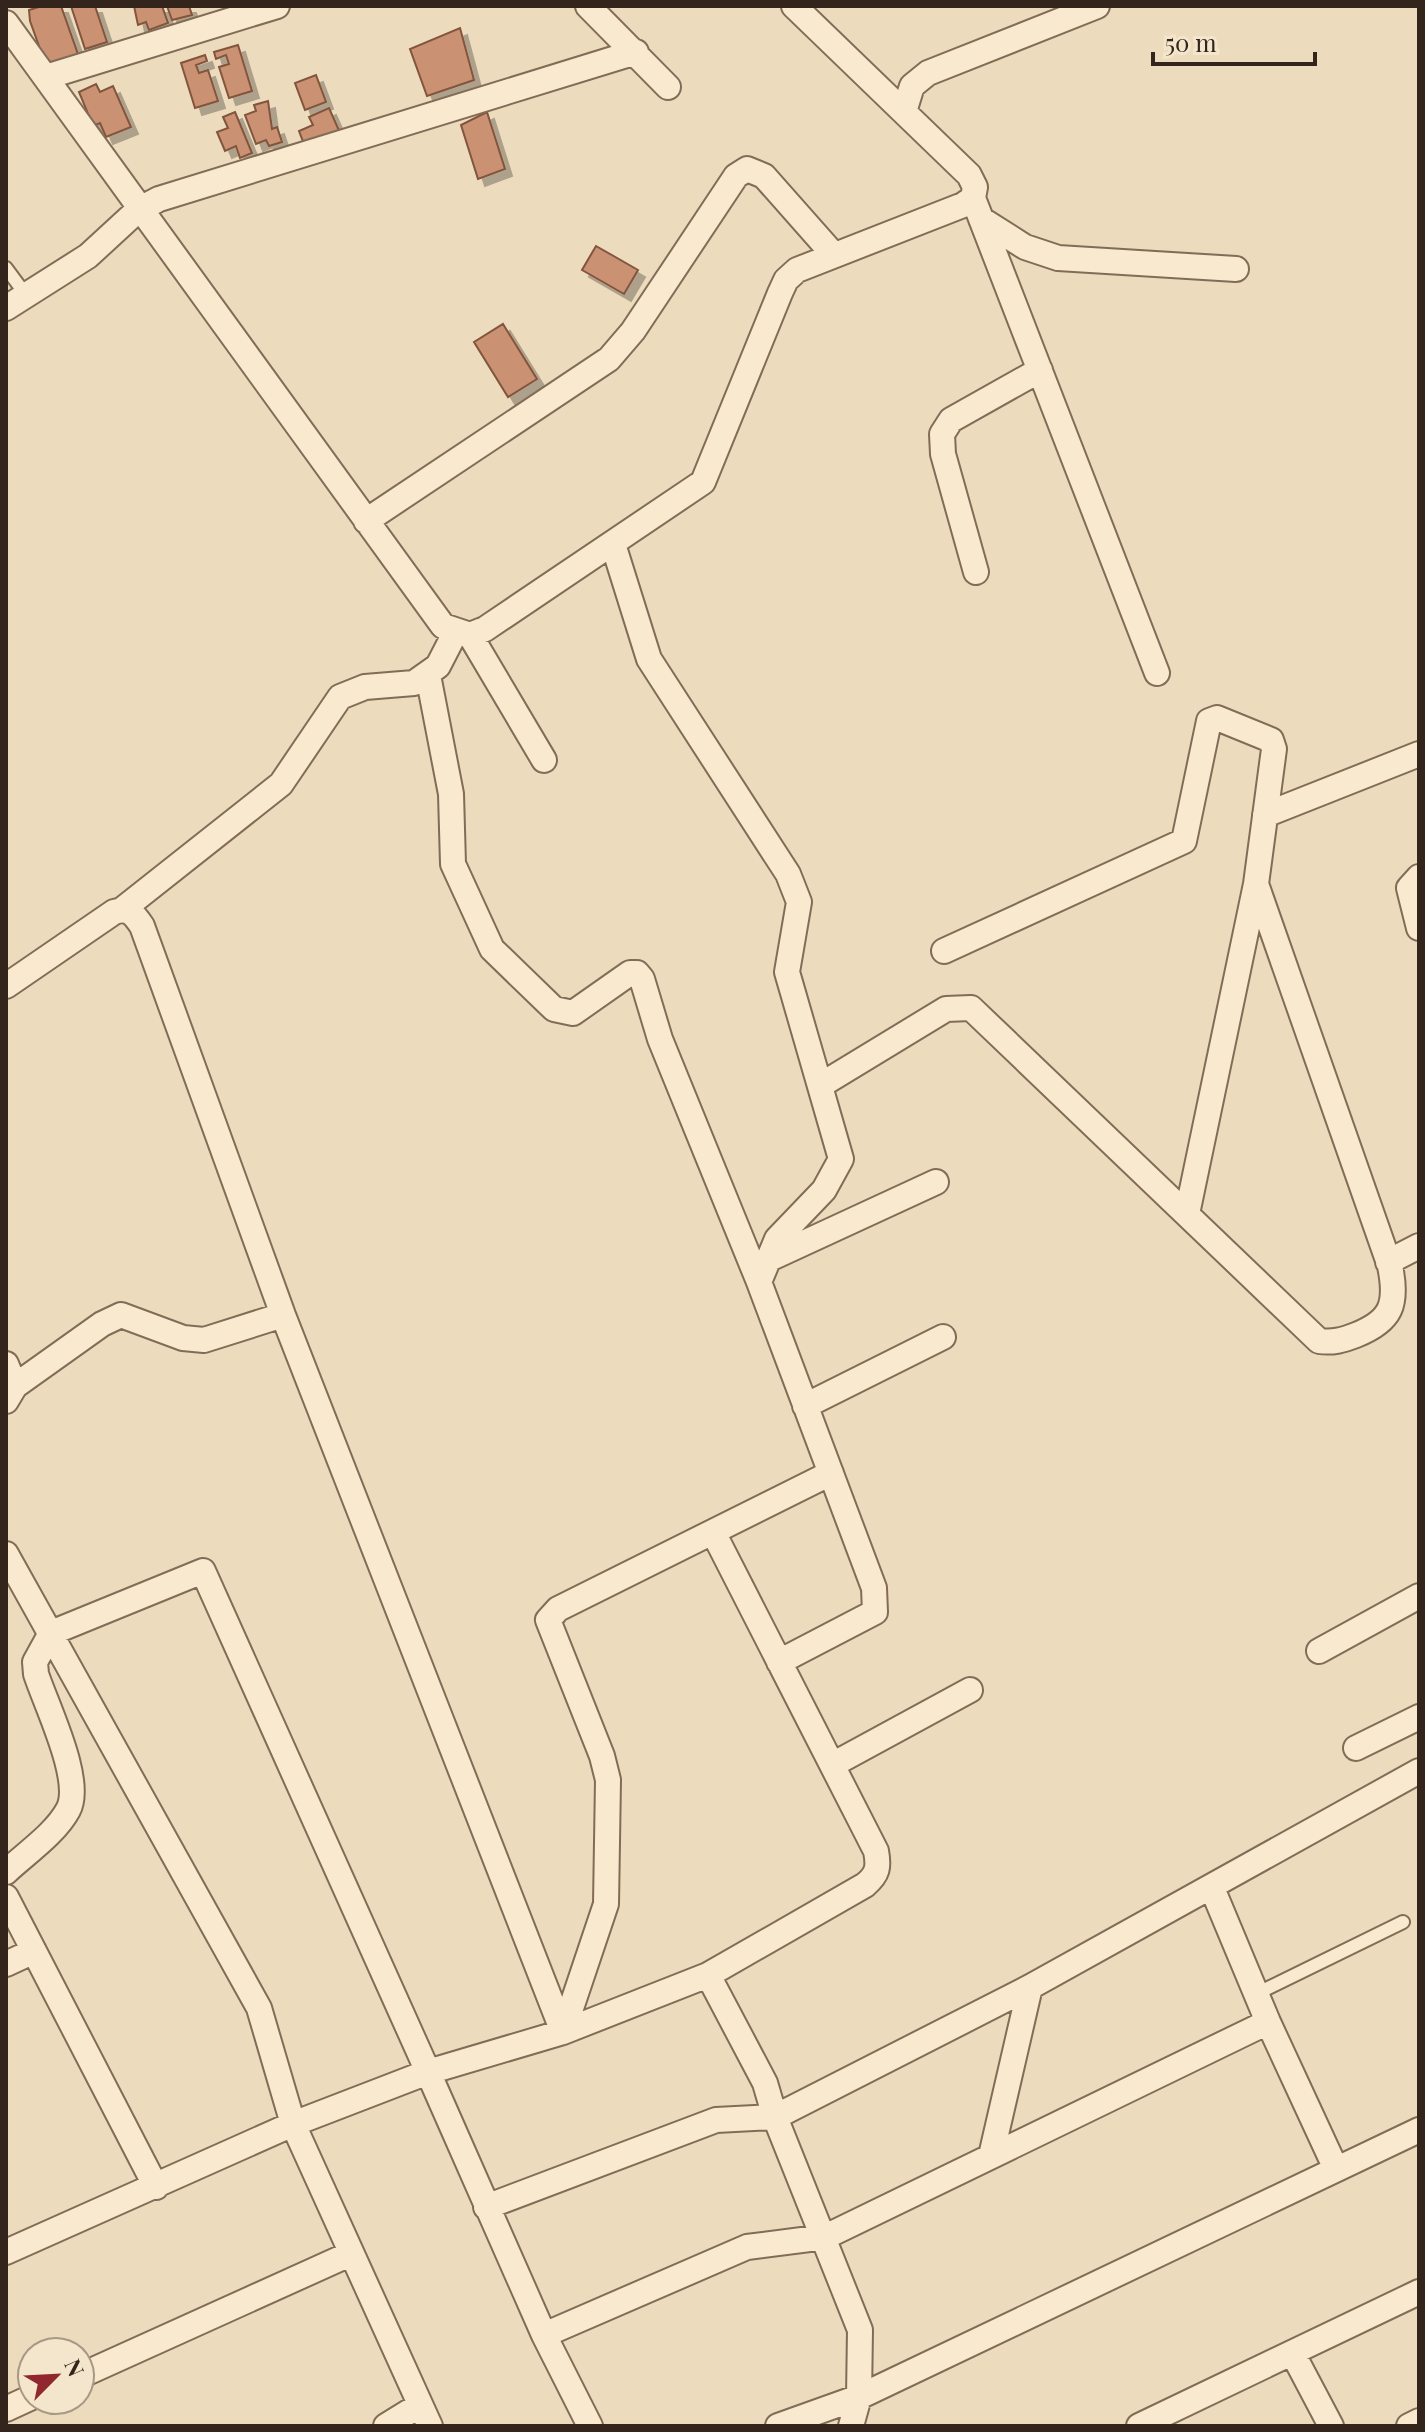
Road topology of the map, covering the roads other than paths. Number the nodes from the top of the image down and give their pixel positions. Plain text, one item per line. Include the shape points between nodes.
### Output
1 (277, 6) edge
2 (588, 6) edge
3 (794, 6) edge
4 (1093, 7) edge
5 (6, 23) edge
6 (636, 52) junction
7 (46, 77) junction
8 (668, 87) dead end
9 (904, 112) junction
10 (977, 208) junction
11 (138, 210) junction
12 (833, 254) junction
13 (6, 268) edge
14 (1236, 269) dead end
15 (16, 301) edge
16 (1040, 370) junction
17 (366, 521) junction
18 (613, 544) junction
19 (976, 572) dead end
20 (462, 634) junction
21 (1157, 673) dead end
22 (428, 675) junction
23 (1419, 754) edge
24 (544, 760) dead end
25 (1265, 815) junction
26 (1419, 877) edge
27 (1256, 884) junction
28 (123, 909) junction
29 (1419, 928) edge
30 (944, 951) dead end
31 (6, 986) edge
32 (821, 1085) junction
33 (936, 1182) dead end
34 (1187, 1214) junction
35 (1419, 1246) edge
36 (1388, 1262) junction
37 (763, 1271) junction
38 (283, 1315) junction
39 (943, 1337) dead end
40 (9, 1383) edge
41 (805, 1406) junction
42 (831, 1473) junction
43 (713, 1532) junction
44 (6, 1554) edge
45 (1419, 1596) edge
46 (51, 1633) junction
47 (1319, 1651) dead end
48 (779, 1662) junction
49 (970, 1690) dead end
50 (1419, 1717) edge
51 (1356, 1748) dead end
52 (832, 1765) junction
53 (1419, 1771) edge
54 (6, 1872) edge
55 (1212, 1888) junction
56 (6, 1897) edge
57 (1403, 1922) dead end
58 (34, 1951) junction
59 (6, 1964) edge
60 (708, 1975) junction
61 (1030, 1987) junction
62 (1256, 1994) junction
63 (1268, 2022) junction
64 (563, 2032) junction
65 (428, 2072) junction
66 (775, 2117) junction
67 (293, 2124) junction
68 (1419, 2130) edge
69 (991, 2156) junction
70 (1336, 2169) junction
71 (156, 2187) junction
72 (486, 2207) junction
73 (825, 2237) junction
74 (6, 2252) edge
75 (350, 2254) junction
76 (1419, 2292) edge
77 (544, 2335) junction
78 (1293, 2354) junction
79 (96, 2369) edge
80 (859, 2397) junction
81 (425, 2416) edge
82 (1419, 2421) edge
83 (386, 2426) edge
84 (590, 2426) edge
85 (778, 2426) edge
86 (851, 2426) edge
87 (1139, 2426) edge
88 (1331, 2426) edge
89 (1409, 2426) edge

1 - 7 street
2 - 6 street
3 - 9 street
4 - 9 street via 928,73 912,86
5 - 7 street
6 - 8 street
6 - 11 street via 159,199
7 - 11 street
9 - 10 street via 969,175
10 - 12 street via 963,205
10 - 14 street via 1025,247 1058,258
10 - 16 street
11 - 15 street via 101,247
11 - 17 street
12 - 17 street via 764,176 747,169 736,176 609,359
12 - 18 street via 786,280 703,482
13 - 15 lane
16 - 19 street via 951,420 942,434
16 - 21 street
17 - 20 street via 443,626
18 - 20 street via 485,629
18 - 32 street via 649,659 796,887 798,914 787,972
20 - 22 street
20 - 24 street
22 - 28 street via 414,683 365,687 340,697 281,784
22 - 37 street via 451,794 453,864 492,949 554,1009 565,1013 573,1013 630,973 642,979 660,1039
23 - 25 street
25 - 27 street
25 - 30 street via 1273,743 1213,718 1184,841
26 - 29 street via 1409,888
27 - 34 street
27 - 36 street
28 - 31 street
28 - 38 street via 133,913 149,943
32 - 34 street via 946,1009 971,1008
32 - 37 street via 840,1150 838,1168 777,1239
33 - 37 street
34 - 36 street via 1319,1341 1340,1342 1383,1322 1390,1310
35 - 36 street
37 - 41 street
38 - 40 street via 204,1340 183,1338 121,1315
38 - 64 street
39 - 41 street
41 - 42 street
42 - 43 street
42 - 48 street via 874,1588 875,1612
43 - 48 street
43 - 64 street via 558,1609 548,1620 608,1780 606,1904
44 - 46 street
45 - 47 street
46 - 54 street via 35,1662 36,1674 74,1794 58,1823
46 - 65 street via 203,1571
46 - 67 street via 259,2008
48 - 52 street
49 - 52 street
50 - 51 street
52 - 60 street via 876,1851 875,1876
53 - 55 street
55 - 61 street
55 - 62 street
56 - 58 street
57 - 62 lane
58 - 59 street
58 - 71 street
60 - 64 street
60 - 66 street via 765,2083
61 - 66 street
61 - 69 street
62 - 63 street
63 - 69 street
63 - 70 street
64 - 65 street
65 - 67 street
65 - 72 street
66 - 72 street via 716,2120
66 - 73 street
67 - 71 street
67 - 75 street
68 - 70 street
69 - 73 street
70 - 80 street
71 - 74 street
72 - 77 street
73 - 77 street via 747,2247
73 - 80 street via 860,2330
75 - 79 street
75 - 81 street
76 - 78 street
77 - 84 street
78 - 87 street
78 - 88 street
80 - 85 street
80 - 86 street
81 - 83 street
82 - 89 street

